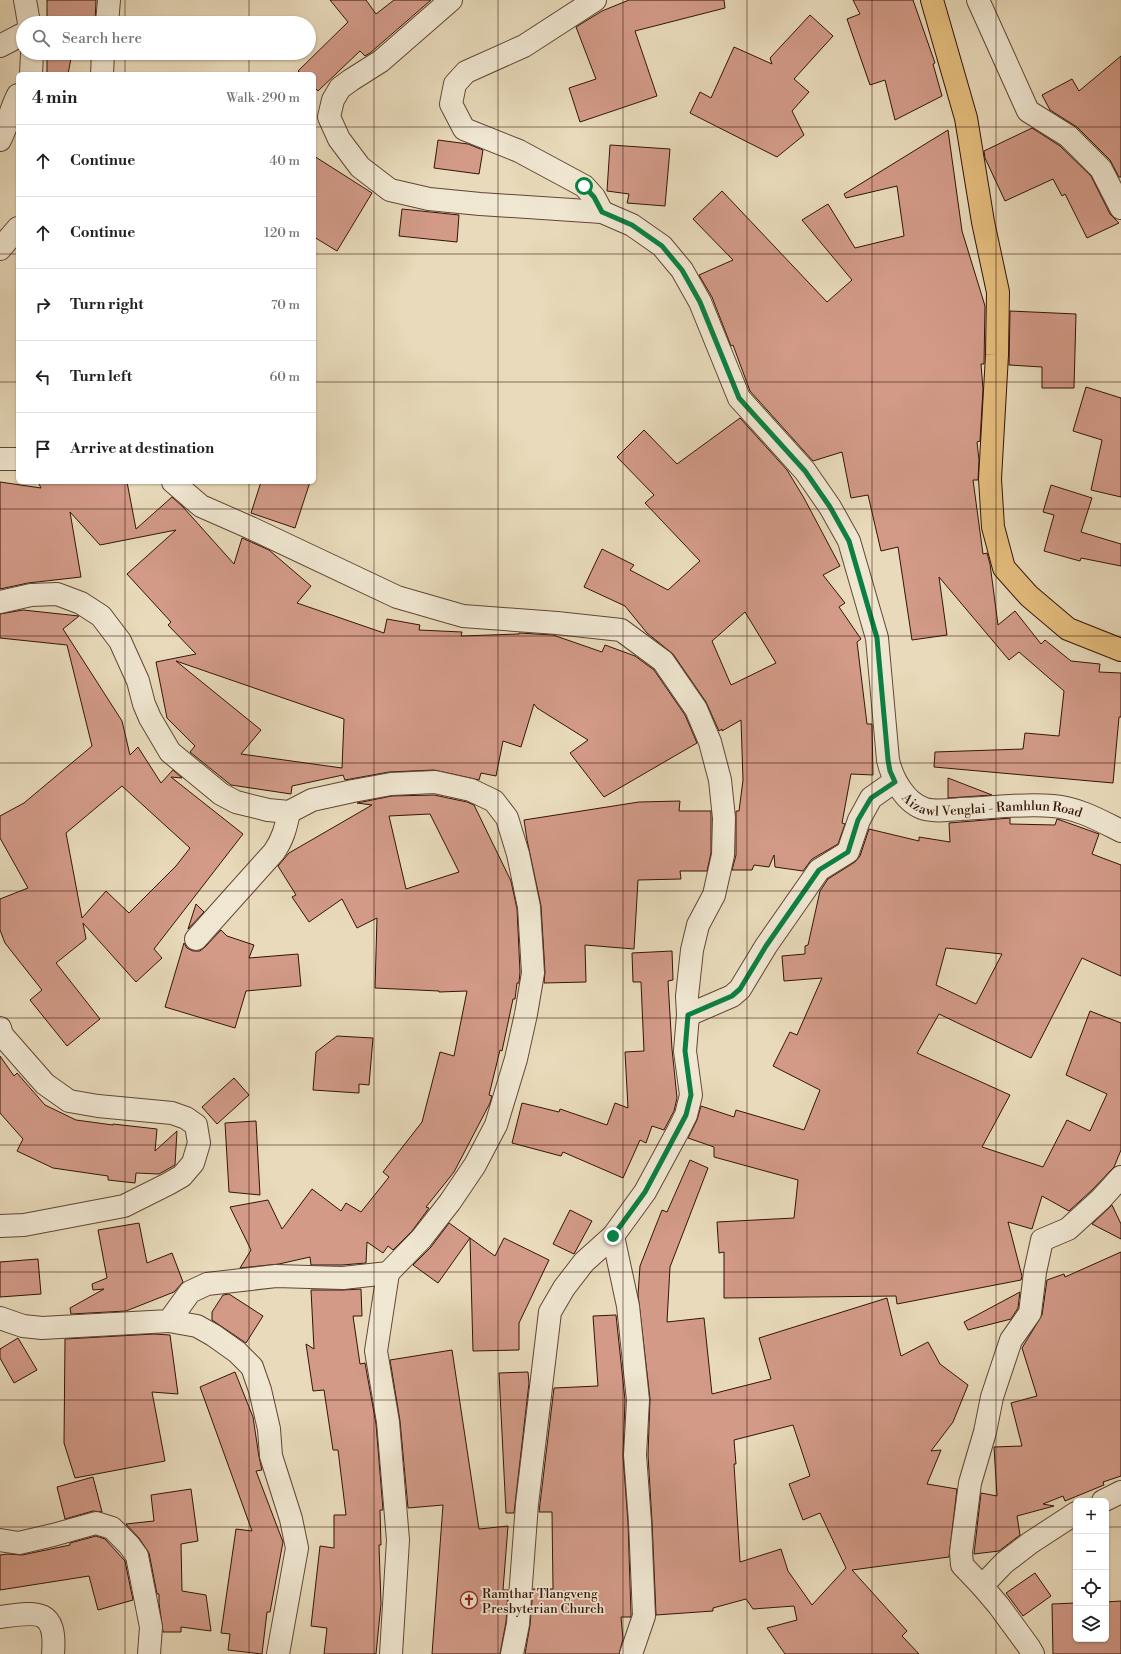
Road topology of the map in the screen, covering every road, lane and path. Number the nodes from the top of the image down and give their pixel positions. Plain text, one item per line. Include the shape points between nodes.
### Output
1 (26, 0) edge
2 (109, 0) edge
3 (451, 0) edge
4 (595, 0) edge
5 (932, 0) edge
6 (978, 0) edge
7 (28, 16) edge
8 (108, 16) edge
9 (16, 38) edge
10 (0, 46) edge
11 (32, 60) edge
12 (103, 60) edge
13 (31, 72) edge
14 (102, 72) edge
15 (16, 99) edge
16 (0, 140) edge
17 (1121, 208) edge
18 (602, 212) junction
19 (16, 230) edge
20 (0, 249) edge
21 (16, 459) edge
22 (0, 460) edge
23 (175, 484) edge
24 (0, 602) edge
25 (1121, 650) edge
26 (895, 782) junction
27 (289, 812) junction
28 (1121, 831) edge
29 (196, 938) dead end
30 (688, 1015) junction
31 (0, 1028) edge
32 (1121, 1176) edge
33 (0, 1226) edge
34 (613, 1236) junction
35 (388, 1274) junction
36 (0, 1318) edge
37 (169, 1322) junction
38 (1121, 1492) edge
39 (1109, 1498) edge
40 (1073, 1515) edge
41 (0, 1540) edge
42 (982, 1586) junction
43 (0, 1617) edge
44 (53, 1654) edge
45 (149, 1654) edge
46 (278, 1654) edge
47 (391, 1654) edge
48 (512, 1654) edge
49 (631, 1654) edge
50 (1033, 1654) edge

1 - 7 street
2 - 8 street
3 - 18 street, Aizawl Venglai - Ramhlun Road via 381,62 340,88 333,100 329,117 339,139 360,167 390,190 429,199
4 - 18 street via 524,46 466,72 455,84 451,104 464,129 519,151 584,186
5 - 25 main road via 966,118 983,222 998,292 998,355 990,479 993,527 1004,568 1029,596 1068,629
6 - 17 street via 1028,111 1068,136 1101,170
9 - 10 street
11 - 13 street
12 - 14 street
15 - 16 street
18 - 26 street, Aizawl Venglai - Ramhlun Road via 632,225 662,246 682,270 700,302 739,398 805,471 830,507 849,541 877,638 888,760
19 - 20 street
21 - 22 street
23 - 30 street via 201,506 397,597 463,616 621,630 663,661 696,709 710,742 720,780 724,818 723,855 714,895 698,925 692,950 687,996
24 - 27 street via 31,595 57,594 81,603 101,616 120,641 138,681 150,718 170,752 221,794 236,802
26 - 28 street, Aizawl Venglai - Ramhlun Road via 910,800 924,809 1054,806 1074,809
26 - 30 street via 871,798 858,820 848,852 819,870 766,946 740,989 732,996
27 - 29 street via 281,842 274,852
27 - 35 street via 312,800 391,784 435,782 471,790 494,801 506,818 518,854 528,899 533,973 518,1051 496,1125 475,1165 450,1202 421,1240
30 - 34 street via 685,1051 691,1095 686,1115 645,1192
31 - 33 street via 2,1035 45,1084 69,1101 172,1113 196,1125 199,1143 193,1163 182,1176 124,1206 24,1225
32 - 42 street via 1101,1199 1068,1229 1042,1240 1030,1313 1008,1348 970,1484 961,1552 962,1565
34 - 48 street via 584,1262 550,1312 527,1504 518,1624
34 - 49 street via 628,1306 638,1400 635,1455 644,1616
35 - 37 street via 343,1278 276,1276 207,1284 190,1292
35 - 47 street via 376,1351 388,1422 398,1540
36 - 37 street via 23,1326 42,1328
37 - 46 street via 197,1326 238,1352 252,1367 260,1390 269,1429 271,1456 297,1548
38 - 39 street
40 - 42 street via 1004,1563
41 - 45 street via 19,1543 96,1523 112,1528 130,1545 137,1556 151,1627
42 - 50 street
43 - 44 street via 32,1613 40,1615 52,1628

